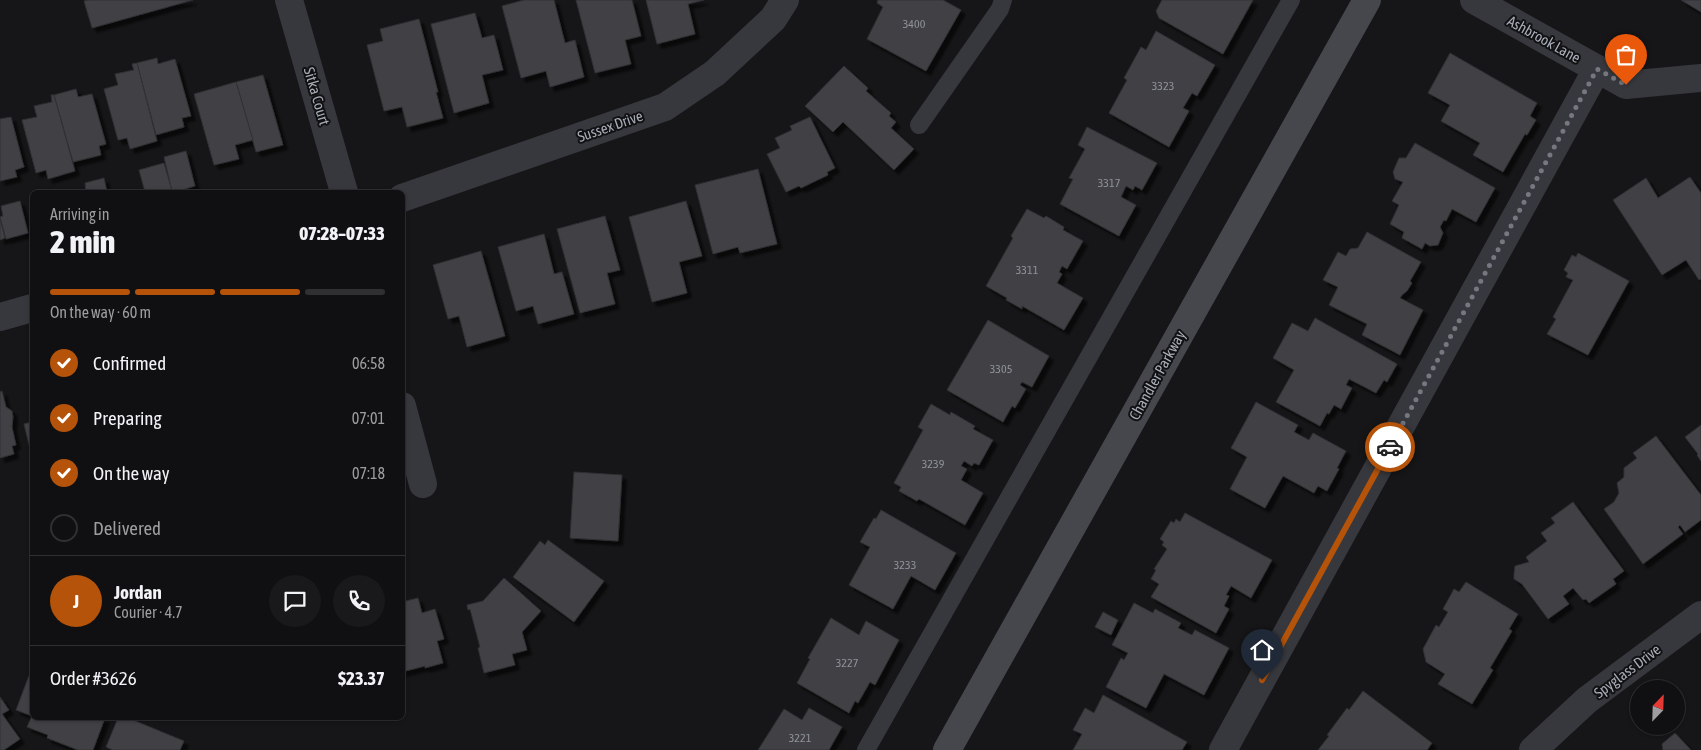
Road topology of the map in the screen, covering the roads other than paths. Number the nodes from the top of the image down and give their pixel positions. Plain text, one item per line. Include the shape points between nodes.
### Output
1 (289, 0) edge
2 (785, 0) edge
3 (1003, 0) edge
4 (1290, 0) edge
5 (1368, 0) edge
6 (1474, 0) edge
7 (1597, 69) junction
8 (1701, 78) edge
9 (919, 125) dead end
10 (343, 190) edge
11 (405, 197) edge
12 (30, 309) edge
13 (0, 317) edge
14 (405, 417) edge
15 (424, 484) dead end
16 (1701, 615) edge
17 (866, 750) edge
18 (948, 750) edge
19 (1223, 750) edge
20 (1533, 750) edge

1 - 10 street, Sitka Court
2 - 11 street, Sussex Drive via 773,19 715,73 665,107
3 - 9 lane via 1000,9
4 - 17 lane
5 - 18 street, Chandler Parkway
6 - 7 street, Ashbrook Lane
7 - 8 street, Ashbrook Lane via 1626,85
7 - 19 street
12 - 13 street
14 - 15 street
16 - 20 street, Spyglass Drive via 1587,700

